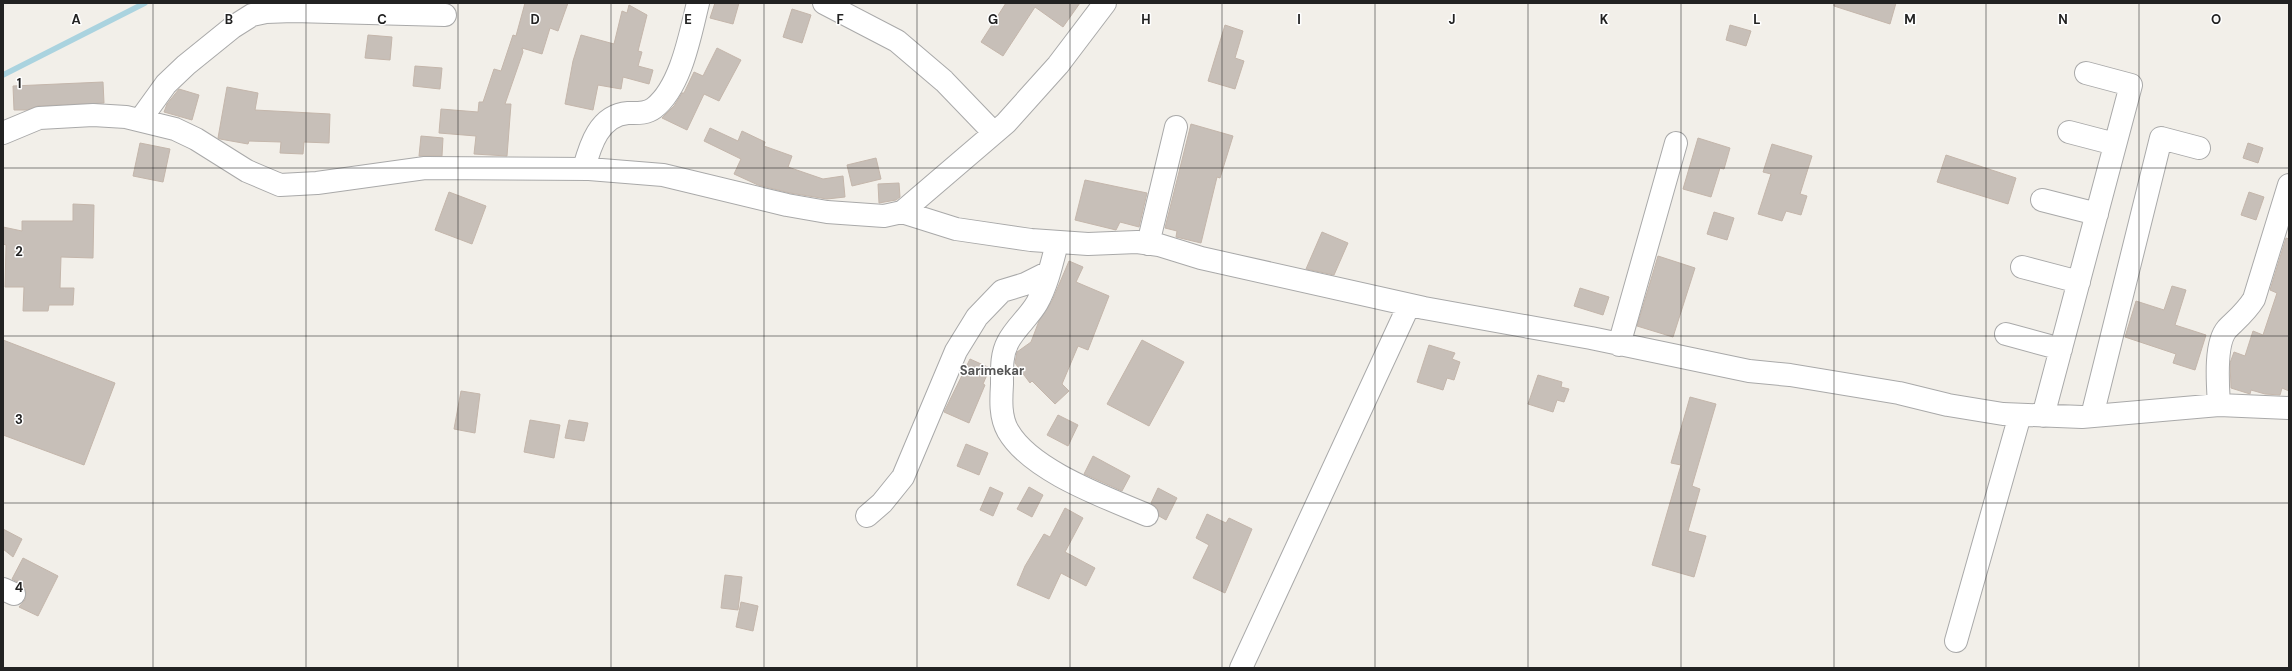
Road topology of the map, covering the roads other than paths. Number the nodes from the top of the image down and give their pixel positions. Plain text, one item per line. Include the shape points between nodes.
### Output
1 (698, 3) edge
2 (824, 3) edge
3 (1105, 3) edge
4 (445, 16) dead end
5 (2086, 73) dead end
6 (140, 120) junction
7 (1176, 127) dead end
8 (2069, 132) dead end
9 (3, 133) edge
10 (994, 133) junction
11 (1676, 143) dead end
12 (2115, 144) junction
13 (2199, 148) dead end
14 (584, 168) junction
15 (2289, 185) edge
16 (2042, 200) dead end
17 (902, 212) junction
18 (2097, 214) junction
19 (1057, 243) junction
20 (1148, 244) junction
21 (2022, 267) dead end
22 (1049, 272) junction
23 (2079, 282) junction
24 (1409, 304) junction
25 (2006, 334) dead end
26 (1619, 345) junction
27 (2061, 349) junction
28 (2219, 405) junction
29 (2289, 408) edge
30 (2020, 415) junction
31 (2043, 416) junction
32 (2092, 416) junction
33 (1147, 515) dead end
34 (867, 516) dead end
35 (1956, 641) dead end
36 (1241, 668) edge

1 - 14 street via 677,77 667,93 650,110 619,115 608,120 595,136
2 - 10 street via 897,41 944,81
3 - 10 street via 1058,65
4 - 6 street via 293,11 252,15 186,65 166,84
5 - 12 street via 2131,85
6 - 9 street via 92,115 39,118
6 - 14 street via 175,128 247,171 280,185 317,183 425,168
7 - 20 street
8 - 12 street
10 - 17 street
11 - 26 street
12 - 18 street
13 - 32 street via 2161,138
14 - 17 street via 663,175 827,212 884,216
15 - 28 street via 2254,299 2246,312 2227,329 2222,339 2218,366
16 - 18 street
17 - 19 street via 956,229
18 - 23 street
19 - 20 street
19 - 22 street
20 - 24 street
21 - 23 street
22 - 33 street via 1037,303 1005,349 1001,398 1002,416 1008,431 1036,462
22 - 34 street via 1025,284 1002,291 977,317 952,358 903,477 882,504
23 - 27 street
24 - 26 street
24 - 36 street
25 - 27 street
26 - 30 street via 1749,370 1899,393 1948,405
27 - 31 street
28 - 29 street
28 - 32 street
30 - 31 street
30 - 35 street
31 - 32 street

